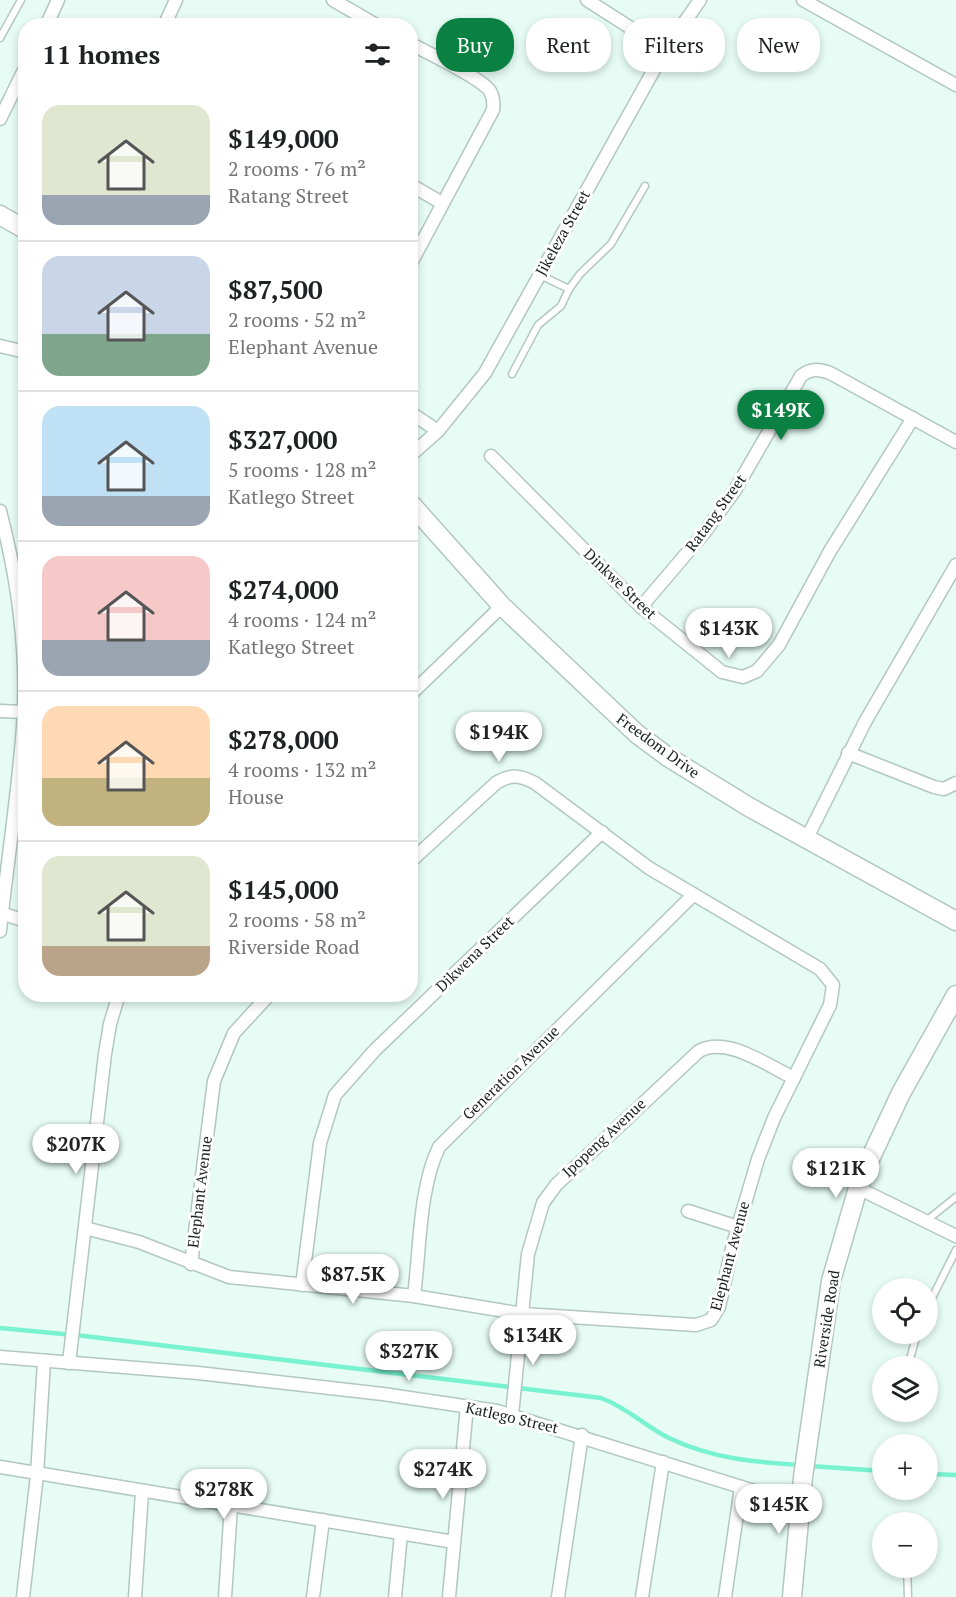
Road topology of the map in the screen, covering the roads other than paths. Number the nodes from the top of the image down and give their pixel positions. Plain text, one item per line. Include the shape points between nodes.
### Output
1 (21, 0) edge
2 (58, 0) edge
3 (176, 0) edge
4 (333, 0) edge
5 (587, 0) edge
6 (700, 0) edge
7 (803, 0) edge
8 (50, 18) edge
9 (168, 18) edge
10 (364, 18) edge
11 (687, 18) edge
12 (623, 23) edge
13 (0, 38) edge
14 (418, 48) edge
15 (653, 72) edge
16 (18, 77) edge
17 (955, 82) edge
18 (5, 96) edge
19 (0, 119) edge
20 (645, 186) dead end
21 (418, 189) edge
22 (442, 203) junction
23 (0, 214) edge
24 (18, 225) edge
25 (418, 249) edge
26 (540, 274) junction
27 (569, 289) junction
28 (0, 346) edge
29 (18, 350) edge
30 (512, 374) dead end
31 (418, 417) edge
32 (913, 418) junction
33 (438, 430) junction
34 (956, 442) edge
35 (418, 449) edge
36 (491, 456) dead end
37 (0, 511) edge
38 (418, 512) edge
39 (956, 565) edge
40 (502, 606) junction
41 (641, 606) junction
42 (18, 614) edge
43 (418, 687) edge
44 (0, 711) edge
45 (18, 712) edge
46 (848, 753) junction
47 (18, 764) edge
48 (956, 783) edge
49 (602, 832) junction
50 (807, 838) junction
51 (418, 855) edge
52 (693, 895) junction
53 (1, 913) edge
54 (18, 918) edge
55 (956, 921) edge
56 (0, 931) edge
57 (956, 994) edge
58 (117, 1002) edge
59 (263, 1002) edge
60 (794, 1078) junction
61 (858, 1188) junction
62 (956, 1197) edge
63 (688, 1211) dead end
64 (925, 1222) junction
65 (738, 1227) junction
66 (85, 1228) junction
67 (956, 1236) edge
68 (956, 1250) edge
69 (191, 1263) junction
70 (302, 1285) junction
71 (938, 1286) edge
72 (414, 1296) junction
73 (523, 1314) junction
74 (0, 1357) edge
75 (44, 1361) junction
76 (69, 1364) junction
77 (467, 1406) junction
78 (512, 1415) junction
79 (582, 1435) junction
80 (663, 1462) junction
81 (0, 1467) edge
82 (38, 1475) junction
83 (741, 1487) junction
84 (142, 1492) junction
85 (800, 1505) junction
86 (231, 1506) junction
87 (322, 1520) junction
88 (401, 1534) junction
89 (454, 1542) junction
90 (907, 1578) edge
91 (22, 1597) edge
92 (135, 1597) edge
93 (225, 1597) edge
94 (313, 1597) edge
95 (395, 1597) edge
96 (449, 1597) edge
97 (558, 1597) edge
98 (642, 1597) edge
99 (725, 1597) edge
100 (792, 1597) edge
101 (908, 1597) edge

1 - 13 lane
2 - 8 street
3 - 9 street
4 - 10 street
5 - 12 street
6 - 11 street, Jikeleza Street
7 - 17 street
14 - 22 street via 477,81 494,100 493,110
15 - 26 street, Jikeleza Street
16 - 18 street
18 - 19 street
20 - 27 lane via 611,244
21 - 22 street
22 - 25 street
23 - 24 street
26 - 27 lane
26 - 33 street, Jikeleza Street via 485,373
27 - 30 lane via 561,306 538,325
28 - 29 street
31 - 33 street
32 - 34 street, Ratang Street
32 - 41 street, Ratang Street via 830,373 814,369 806,372 735,490
32 - 41 street, Dinkwe Street via 854,511 779,645 757,671 743,677 722,672
33 - 35 street, Jikeleza Street
36 - 41 street, Dinkwe Street
37 - 42 street
38 - 40 street, Freedom Drive
39 - 46 street
40 - 43 street
40 - 50 street, Freedom Drive via 652,746 740,802
44 - 45 street
46 - 48 street via 934,787 944,789
46 - 50 street
47 - 53 street
49 - 51 street, Elephant Avenue via 535,783 513,775 496,783
49 - 52 street, Elephant Avenue
49 - 70 street, Dikwena Street via 375,1050 335,1095 320,1143
50 - 55 street, Freedom Drive
52 - 60 street, Elephant Avenue via 812,964 833,985 830,1005
52 - 72 street, Generation Avenue via 439,1147 428,1181
53 - 54 street
53 - 56 street
57 - 61 street, Riverside Road via 901,1093
58 - 66 street via 105,1054
59 - 69 street, Elephant Avenue via 234,1033 214,1081
60 - 65 street, Elephant Avenue via 758,1159
60 - 73 street, Ipopeng Avenue via 724,1046 708,1046 699,1051 556,1185 543,1203 528,1254
61 - 64 street
61 - 85 street, Riverside Road via 831,1281
62 - 64 lane
63 - 65 street
64 - 67 street
65 - 73 street, Elephant Avenue via 719,1307 706,1323
66 - 69 street via 139,1242
66 - 76 street
68 - 71 lane
69 - 70 street, Elephant Avenue via 230,1277
70 - 72 street, Elephant Avenue
72 - 73 street, Elephant Avenue
73 - 78 street, Ipopeng Avenue
74 - 75 street, Katlego Street
75 - 76 street, Katlego Street
75 - 82 street
76 - 77 street, Katlego Street via 198,1373
77 - 78 street, Katlego Street
77 - 89 street
78 - 79 street, Katlego Street
79 - 80 street, Katlego Street
79 - 97 street
80 - 83 street, Katlego Street
80 - 98 street
81 - 82 street
82 - 84 street
82 - 91 street
83 - 85 street, Katlego Street
83 - 99 street
84 - 86 street
84 - 92 street
85 - 100 street, Riverside Road
86 - 87 street
86 - 93 street
87 - 88 street
87 - 94 street
88 - 89 street
88 - 95 street
89 - 96 street
90 - 101 lane

